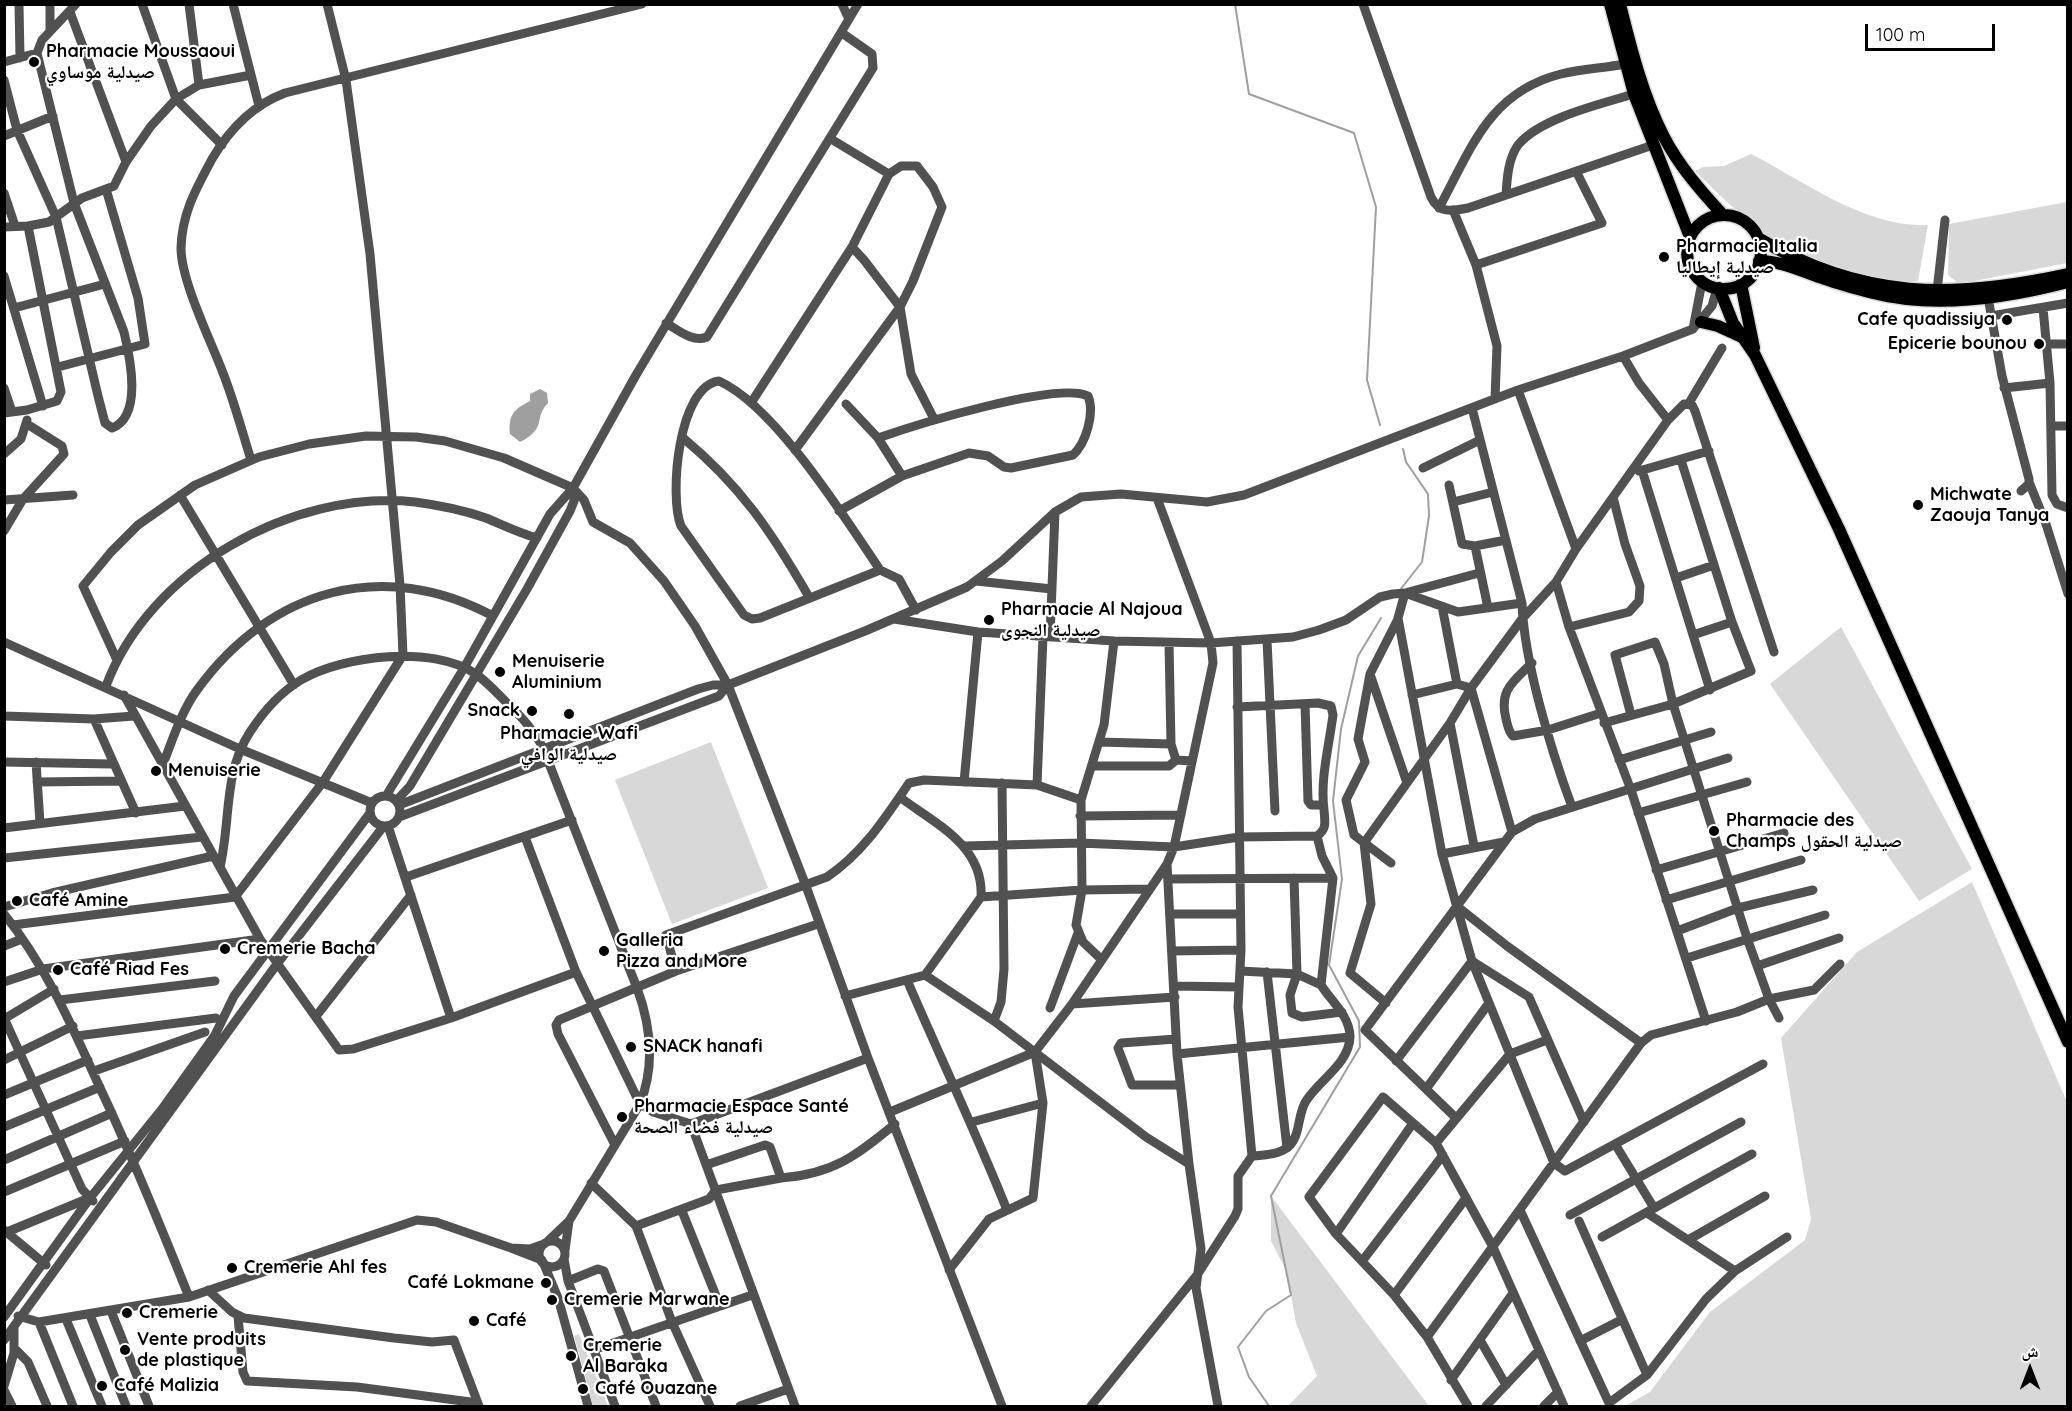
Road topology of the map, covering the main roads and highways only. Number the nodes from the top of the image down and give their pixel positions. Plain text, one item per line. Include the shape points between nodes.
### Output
1 (1610, 4) edge
2 (1620, 4) edge
3 (1723, 215) junction
4 (1690, 237) junction
5 (1758, 238) junction
6 (1759, 261) junction
7 (2067, 274) edge
8 (2067, 282) edge
9 (1741, 285) junction
10 (1718, 288) junction
11 (1697, 326) road end
12 (1743, 337) junction
13 (1755, 355) junction
14 (2067, 1042) edge

1 - 4 main road via 1634,94
2 - 3 main road via 1634,57 1664,137 1693,182
3 - 4 main road via 1703,221
3 - 5 main road via 1745,222
4 - 10 main road via 1687,259 1691,269 1702,282
5 - 6 main road
5 - 7 main road via 1851,278 1891,287 1937,291 1989,289
6 - 8 main road via 1785,264 1876,294 1905,299 1988,297
6 - 9 main road
9 - 10 main road
9 - 13 main road
10 - 12 main road
11 - 12 main road via 1723,327
12 - 13 main road
13 - 14 main road via 1849,550

